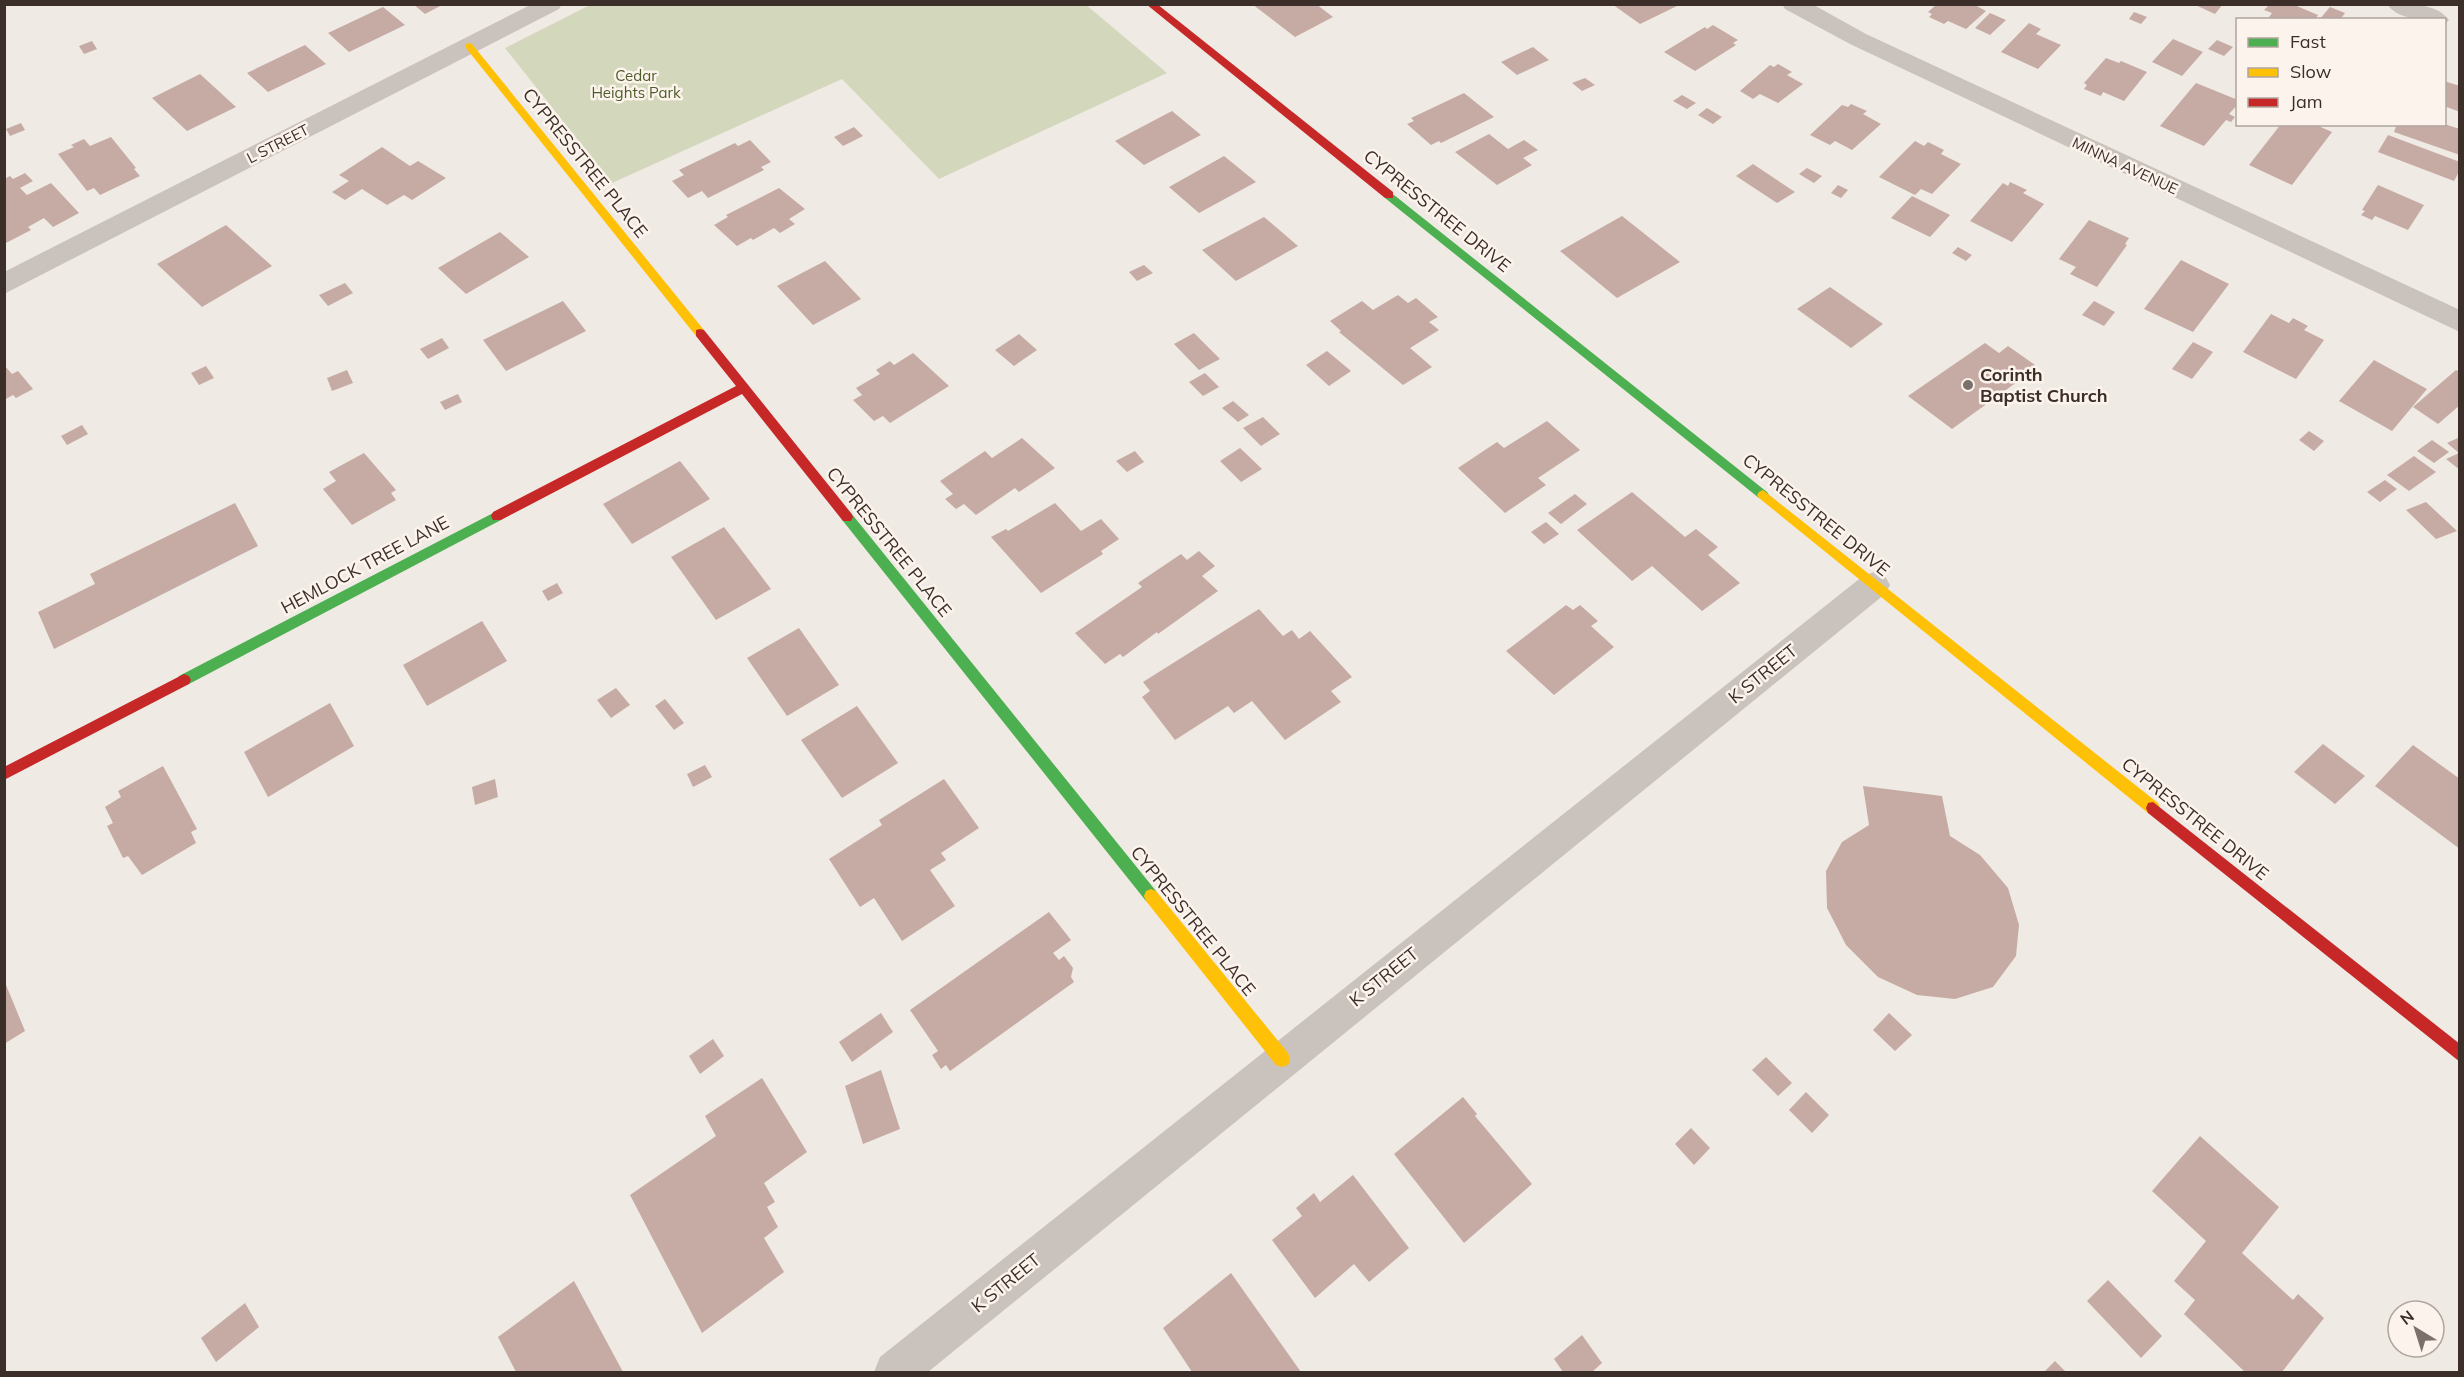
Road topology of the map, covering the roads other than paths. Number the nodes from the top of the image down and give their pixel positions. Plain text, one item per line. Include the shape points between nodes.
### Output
1 (551, 4) edge
2 (1150, 4) edge
3 (1793, 4) edge
4 (2398, 4) edge
5 (2432, 18) edge
6 (2446, 22) edge
7 (2460, 28) edge
8 (469, 46) junction
9 (4, 284) edge
10 (2460, 322) edge
11 (742, 388) junction
12 (1874, 585) junction
13 (4, 774) edge
14 (2460, 1054) edge
15 (1282, 1059) junction
16 (895, 1372) edge

1 - 8 street, L STREET
2 - 12 street, CYPRESSTREE DRIVE
3 - 10 street, MINNA AVENUE via 1858,39
4 - 5 street
6 - 7 street
8 - 9 street, L STREET
8 - 11 street, CYPRESSTREE PLACE
11 - 13 street, HEMLOCK TREE LANE
11 - 15 street, CYPRESSTREE PLACE
12 - 14 street, CYPRESSTREE DRIVE
12 - 15 street, K STREET
15 - 16 street, K STREET

